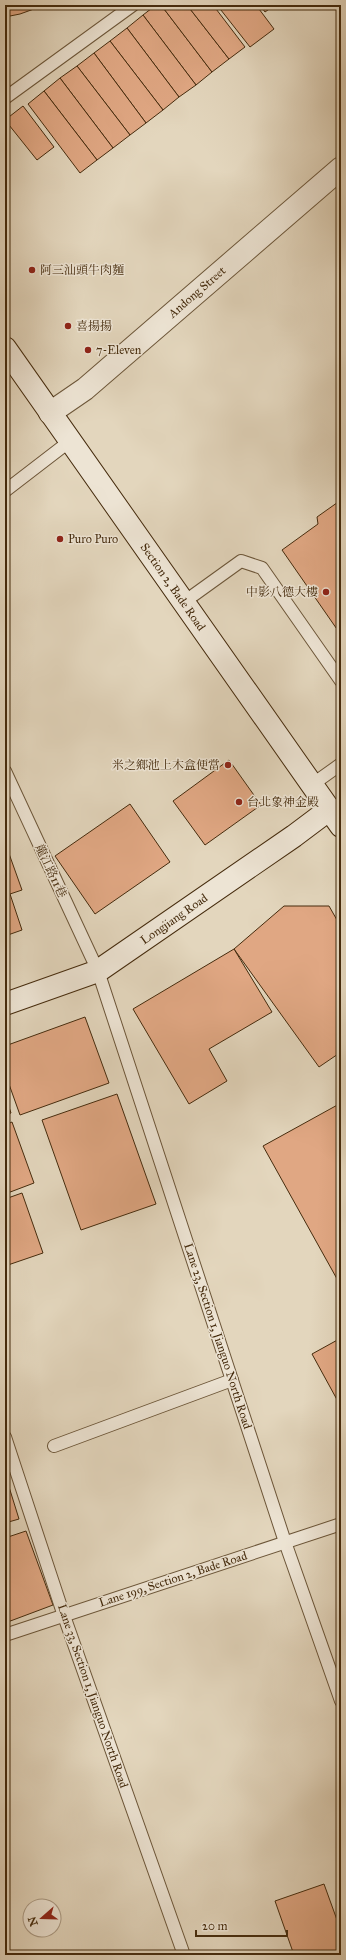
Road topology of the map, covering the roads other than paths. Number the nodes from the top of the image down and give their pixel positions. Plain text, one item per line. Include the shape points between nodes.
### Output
1 (133, 5) edge
2 (5, 98) edge
3 (341, 168) edge
4 (5, 348) edge
5 (50, 414) junction
6 (70, 441) junction
7 (5, 491) edge
8 (184, 602) junction
9 (341, 681) edge
10 (341, 764) edge
11 (5, 771) edge
12 (313, 784) junction
13 (338, 820) edge
14 (98, 971) junction
15 (5, 1004) edge
16 (232, 1380) junction
17 (5, 1437) edge
18 (54, 1446) dead end
19 (341, 1524) edge
20 (285, 1542) junction
21 (64, 1616) junction
22 (5, 1635) edge
23 (341, 1700) edge
24 (184, 1955) edge

1 - 2 lane
3 - 5 street, Andong Street via 85,389
4 - 5 street, Section 2, Bade Road
5 - 6 street, Section 2, Bade Road
6 - 7 lane
6 - 8 street, Section 2, Bade Road
8 - 9 lane via 241,560 262,568
8 - 12 street, Section 2, Bade Road
10 - 12 lane
11 - 14 lane, 龍江路11巷
12 - 13 street, Section 2, Bade Road
13 - 14 street, Longjiang Road via 294,836
14 - 15 street, Longjiang Road
14 - 16 lane, Lane 23, Section 1, Jianguo North Road
16 - 18 lane
16 - 20 lane, Lane 23, Section 1, Jianguo North Road
17 - 21 lane, Lane 33, Section 1, Jianguo North Road
19 - 20 lane, Lane 199, Section 2, Bade Road
20 - 21 lane, Lane 199, Section 2, Bade Road
20 - 23 lane, Lane 23, Section 1, Jianguo North Road
21 - 22 lane, Lane 199, Section 2, Bade Road
21 - 24 lane, Lane 33, Section 1, Jianguo North Road

